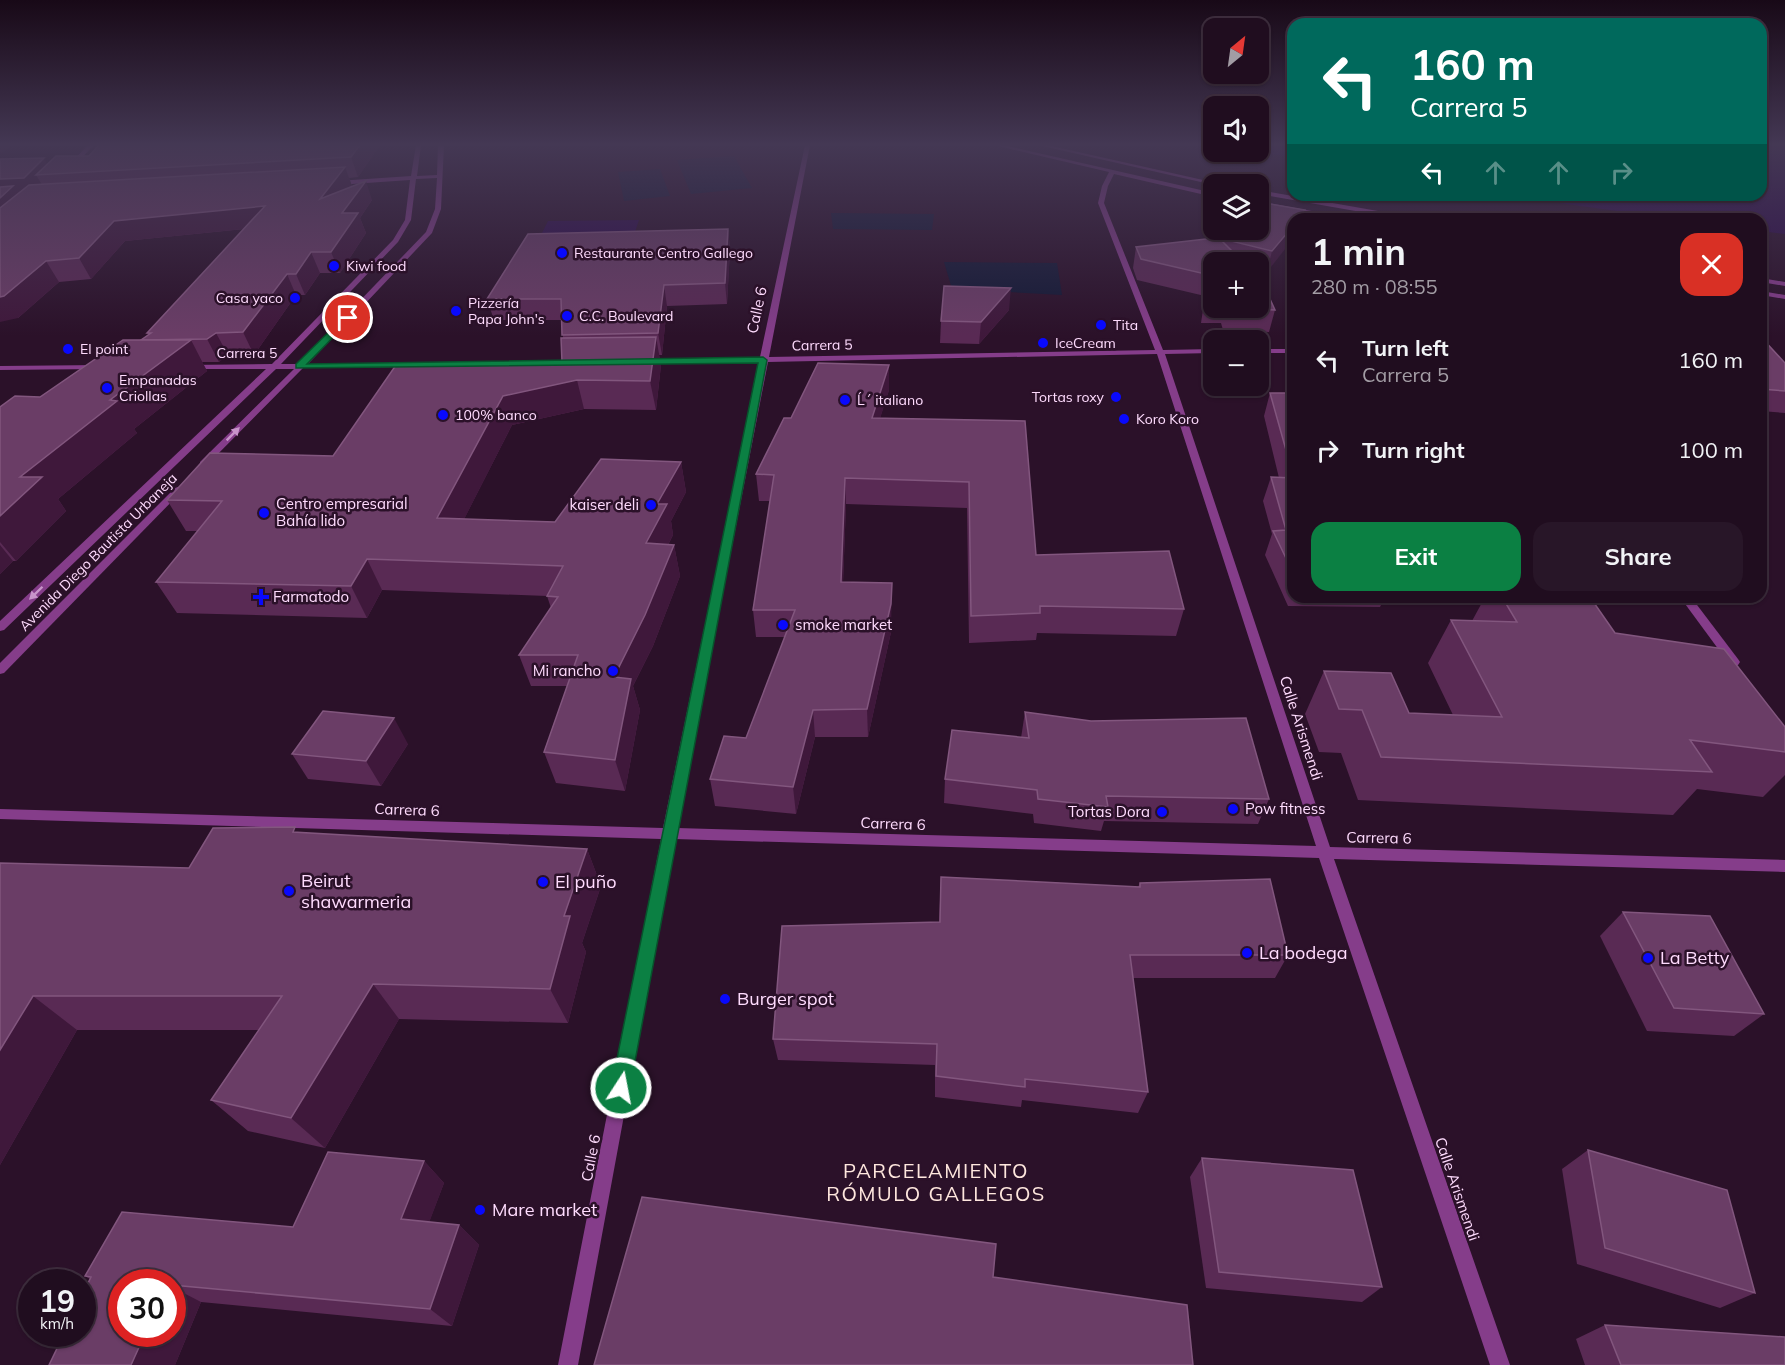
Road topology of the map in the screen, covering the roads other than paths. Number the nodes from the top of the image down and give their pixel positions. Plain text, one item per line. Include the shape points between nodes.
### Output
1 (410, 209) edge
2 (438, 209) edge
3 (794, 209) edge
4 (1104, 209) edge
5 (1289, 209) edge
6 (1353, 209) edge
7 (1312, 213) edge
8 (1378, 213) edge
9 (1767, 281) edge
10 (1785, 284) edge
11 (1767, 294) edge
12 (1785, 297) edge
13 (1203, 351) edge
14 (1269, 351) edge
15 (1287, 351) edge
16 (1160, 352) junction
17 (763, 360) junction
18 (632, 362) edge
19 (418, 365) edge
20 (274, 366) junction
21 (299, 366) junction
22 (107, 367) edge
23 (178, 367) edge
24 (0, 368) edge
25 (194, 474) edge
26 (186, 482) edge
27 (1690, 603) edge
28 (0, 627) edge
29 (0, 670) edge
30 (1742, 673) edge
31 (0, 814) edge
32 (669, 834) junction
33 (1324, 854) junction
34 (1785, 866) edge
35 (568, 1365) edge
36 (1500, 1365) edge

1 - 20 street, Avenida Diego Bautista Urbaneja via 396,242
2 - 21 street, Avenida Diego Bautista Urbaneja via 429,233
3 - 17 street, Calle 6
4 - 16 street, Calle Arismendi
5 - 7 street
6 - 8 street
9 - 10 street
11 - 12 street
13 - 16 street, Carrera 5
14 - 15 street
16 - 17 street, Carrera 5
16 - 33 street, Calle Arismendi
17 - 18 street, Carrera 5
17 - 32 street, Calle 6
19 - 21 street, Carrera 5
20 - 21 street, Carrera 5
20 - 23 street, Carrera 5
20 -> 28 street, Avenida Diego Bautista Urbaneja
25 -> 21 street, Avenida Diego Bautista Urbaneja
22 - 24 street
26 - 29 street, Avenida Diego Bautista Urbaneja
27 - 30 street
31 - 32 street, Carrera 6
32 - 33 street, Carrera 6
32 - 35 street, Calle 6
33 - 34 street, Carrera 6
33 - 36 street, Calle Arismendi

